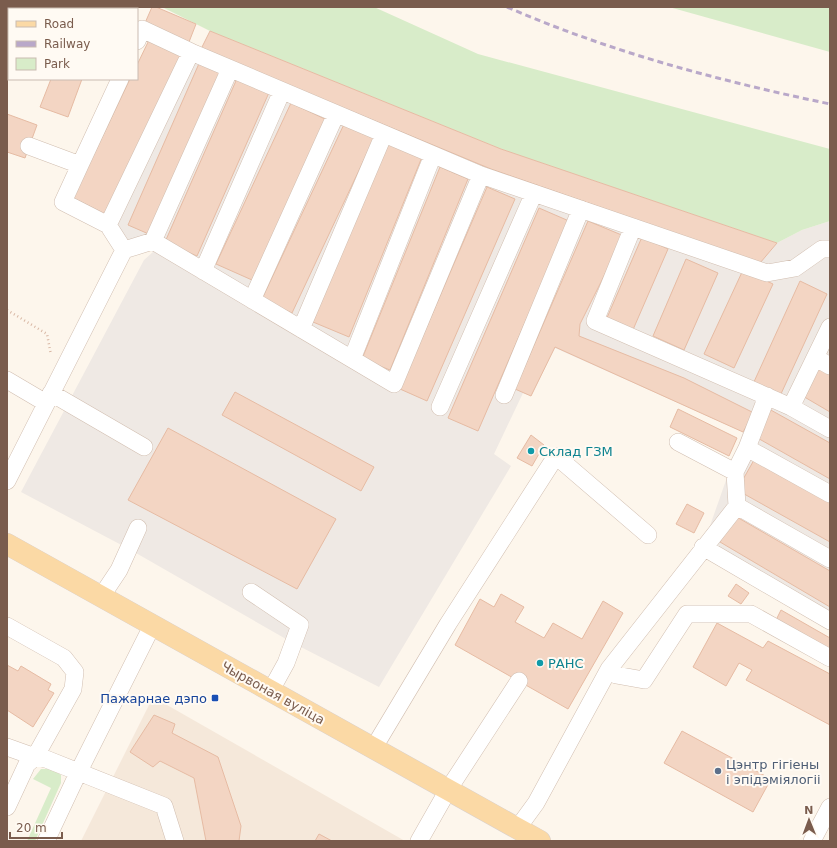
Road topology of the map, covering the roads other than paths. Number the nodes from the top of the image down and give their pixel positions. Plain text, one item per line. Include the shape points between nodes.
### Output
1 (138, 39) edge
2 (191, 52) junction
3 (230, 69) junction
4 (120, 80) edge
5 (282, 91) junction
6 (336, 114) junction
7 (384, 134) junction
8 (29, 146) dead end
9 (433, 155) junction
10 (80, 165) junction
11 (481, 175) junction
12 (534, 193) junction
13 (581, 209) junction
14 (108, 225) junction
15 (633, 227) junction
16 (153, 241) junction
17 (830, 249) edge
18 (124, 250) junction
19 (203, 271) junction
20 (252, 300) junction
21 (830, 327) edge
22 (301, 329) junction
23 (352, 359) junction
24 (823, 362) edge
25 (7, 380) edge
26 (504, 394) dead end
27 (766, 396) junction
28 (49, 398) junction
29 (440, 407) dead end
30 (791, 407) junction
31 (830, 429) edge
32 (678, 442) dead end
33 (144, 447) dead end
34 (747, 448) junction
35 (735, 472) junction
36 (7, 481) edge
37 (830, 494) edge
38 (737, 506) junction
39 (138, 528) dead end
40 (648, 536) dead end
41 (7, 544) edge
42 (703, 547) junction
43 (830, 559) edge
44 (251, 592) dead end
45 (101, 597) junction
46 (830, 621) edge
47 (7, 626) edge
48 (152, 626) junction
49 (830, 658) edge
50 (609, 670) junction
51 (519, 681) dead end
52 (270, 692) junction
53 (7, 747) edge
54 (373, 749) junction
55 (35, 757) junction
56 (79, 771) junction
57 (448, 790) junction
58 (7, 807) edge
59 (830, 807) edge
60 (517, 829) junction
61 (814, 840) edge
62 (46, 841) edge
63 (174, 841) edge
64 (419, 841) edge
65 (540, 841) edge

1 - 2 street via 142,29
2 - 3 street
2 - 14 street
3 - 5 street
3 - 16 street
4 - 10 street
5 - 6 street
5 - 19 street
6 - 7 street
6 - 20 street
7 - 9 street
7 - 22 street
8 - 10 street
9 - 11 street
9 - 23 street
10 - 14 street via 63,202
11 - 12 street
11 - 23 street via 394,384
12 - 13 street
12 - 29 street
13 - 15 street
13 - 26 street
14 - 18 street
15 - 17 street via 767,273 795,268 822,249
15 - 27 street via 595,321
16 - 18 street
16 - 19 street
18 - 28 street
19 - 20 street
20 - 22 street
21 - 24 street
22 - 23 street
24 - 30 street
25 - 28 street
27 - 30 street
27 - 34 street
28 - 33 street
28 - 36 street
30 - 31 street
32 - 35 street
34 - 35 street
34 - 37 street
35 - 38 street
38 - 42 street
38 - 43 street
39 - 45 street via 119,570
40 - 54 street via 556,456 448,624
41 - 45 main road, Чырвоная вуліца
42 - 46 street
42 - 50 street
44 - 52 street via 300,625 286,664
45 - 48 main road, Чырвоная вуліца
47 - 55 street via 64,658 75,672 73,689
48 - 52 main road, Чырвоная вуліца
48 - 56 street
49 - 50 street via 751,614 687,614 644,680 616,675
50 - 60 street via 536,803
51 - 57 street
52 - 54 main road, Чырвоная вуліца
53 - 55 street
54 - 57 main road, Чырвоная вуліца
55 - 56 street
55 - 58 street via 27,764
56 - 62 street
56 - 63 street via 164,806
57 - 60 main road, Чырвоная вуліца
57 - 64 street
59 - 61 street
60 - 65 main road, Чырвоная вуліца

